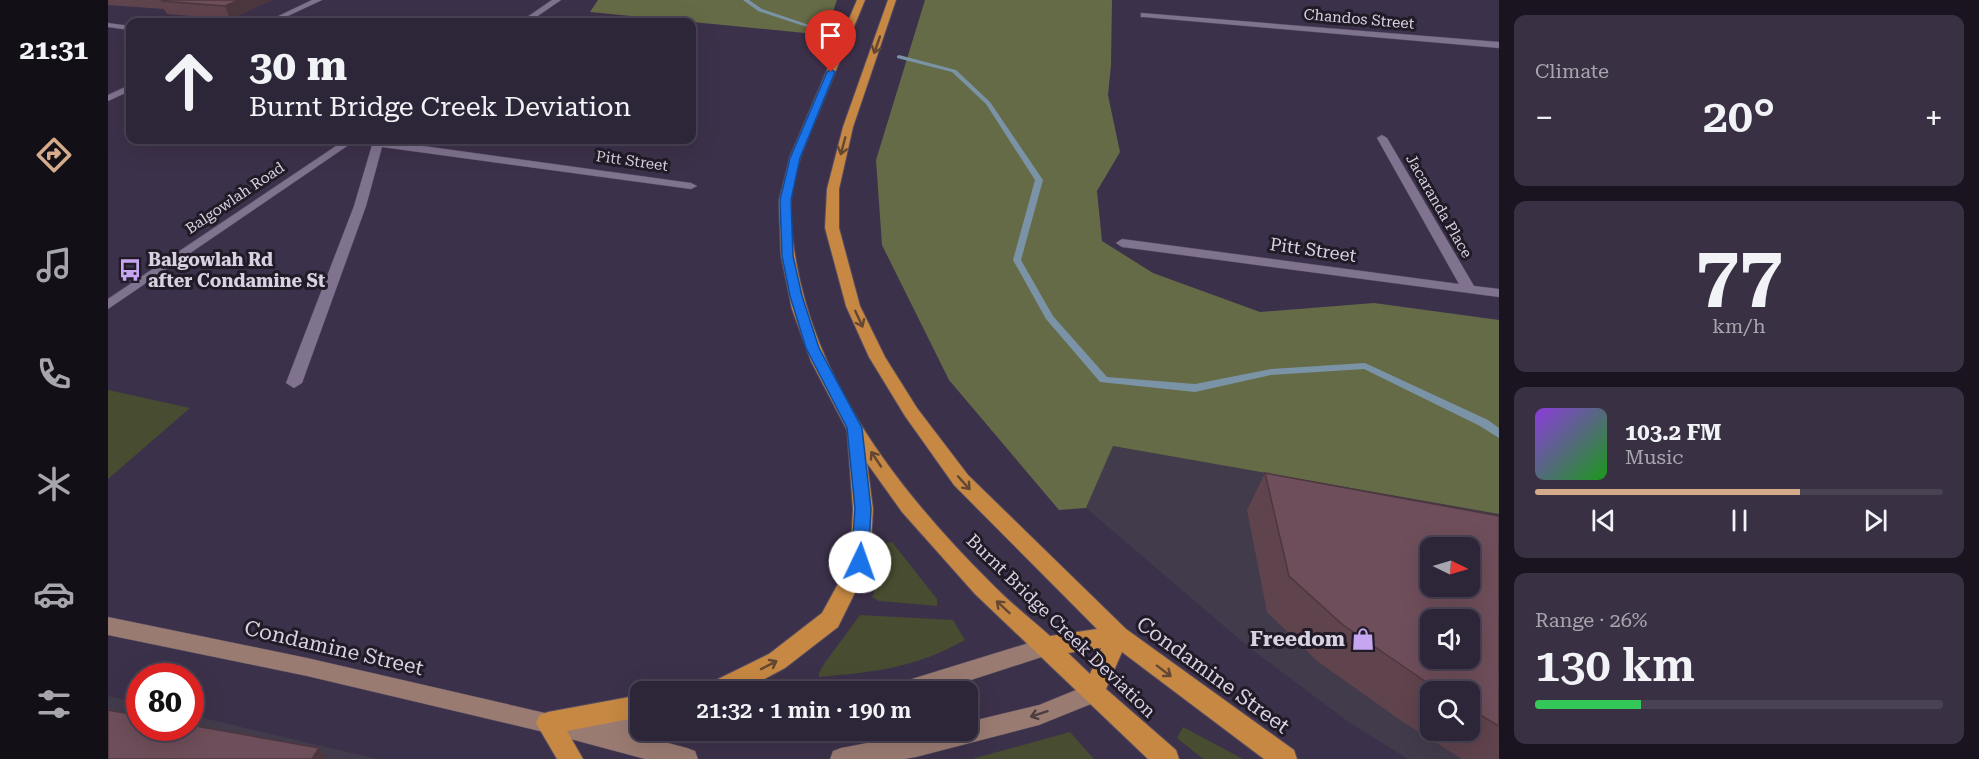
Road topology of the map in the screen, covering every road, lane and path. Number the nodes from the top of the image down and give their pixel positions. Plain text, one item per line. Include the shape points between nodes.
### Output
1 (318, 0) edge
2 (557, 0) edge
3 (861, 0) edge
4 (892, 0) edge
5 (1144, 15) dead end
6 (279, 18) edge
7 (530, 18) edge
8 (108, 25) edge
9 (126, 27) edge
10 (1499, 45) edge
11 (126, 90) edge
12 (108, 98) edge
13 (1382, 138) dead end
14 (347, 144) edge
15 (377, 144) edge
16 (392, 144) edge
17 (691, 186) dead end
18 (1122, 243) dead end
19 (1469, 289) junction
20 (1499, 293) edge
21 (108, 305) edge
22 (294, 383) dead end
23 (855, 428) junction
24 (108, 626) edge
25 (1118, 636) junction
26 (1046, 646) junction
27 (738, 681) edge
28 (936, 681) edge
29 (1093, 693) junction
30 (630, 708) edge
31 (548, 723) junction
32 (630, 723) edge
33 (571, 759) edge
34 (687, 759) edge
35 (841, 759) edge
36 (1167, 759) edge
37 (1286, 759) edge

1 - 6 street
2 - 7 street
3 - 23 highway, Burnt Bridge Creek Deviation via 795,158 785,200 788,256 796,296 813,348
4 -> 25 highway, Burnt Bridge Creek Deviation via 848,127 833,189 832,228 853,306 877,357 911,412 961,480
5 - 10 street, Chandos Street
8 - 9 street
11 - 12 street
13 - 19 street, Jacaranda Place
14 - 21 street, Balgowlah Road
15 - 22 street via 360,206
16 - 17 street, Pitt Street
18 - 19 street, Pitt Street
19 - 20 street, Pitt Street
26 -> 23 highway, Burnt Bridge Creek Deviation via 953,556 900,494
27 -> 23 highway via 777,661 830,620 860,562 863,509
24 - 31 main road, Condamine Street
25 - 26 highway, Condamine Street
25 - 29 highway
25 -> 37 highway, Condamine Street
26 - 28 main road, Condamine Street
26 - 29 highway, Burnt Bridge Creek Deviation
29 -> 35 main road via 1040,715 916,746
29 - 36 highway, Burnt Bridge Creek Deviation
30 - 31 highway
31 - 32 main road, Condamine Street
31 - 33 highway
31 - 34 main road, Condamine Street

